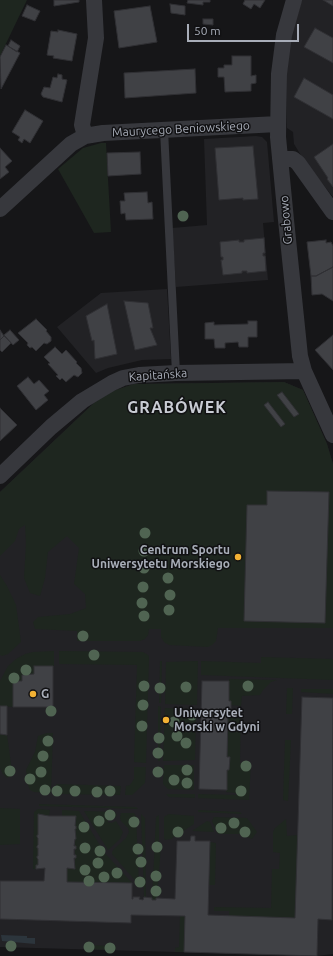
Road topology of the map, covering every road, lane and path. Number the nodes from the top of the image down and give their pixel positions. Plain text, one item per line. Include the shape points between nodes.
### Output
1 (94, 0) edge
2 (294, 0) edge
3 (278, 124) junction
4 (164, 130) junction
5 (85, 136) junction
6 (280, 159) junction
7 (0, 209) edge
8 (333, 212) edge
9 (304, 370) junction
10 (176, 373) junction
11 (333, 435) edge
12 (0, 476) edge

1 - 5 street via 96,38 82,125
2 - 3 street, Grabowo via 284,35 279,74
3 - 4 street, Maurycego Beniowskiego
3 - 6 street, Grabowo
4 - 5 street, Maurycego Beniowskiego
4 - 10 lane
5 - 7 street, Maurycego Beniowskiego via 71,144
6 - 8 street via 293,159 298,163
6 - 9 street, Grabowo via 297,337
9 - 10 street, Kapitańska
9 - 11 street, Grabowo
10 - 12 street, Kapitańska via 123,378 100,390 82,401

